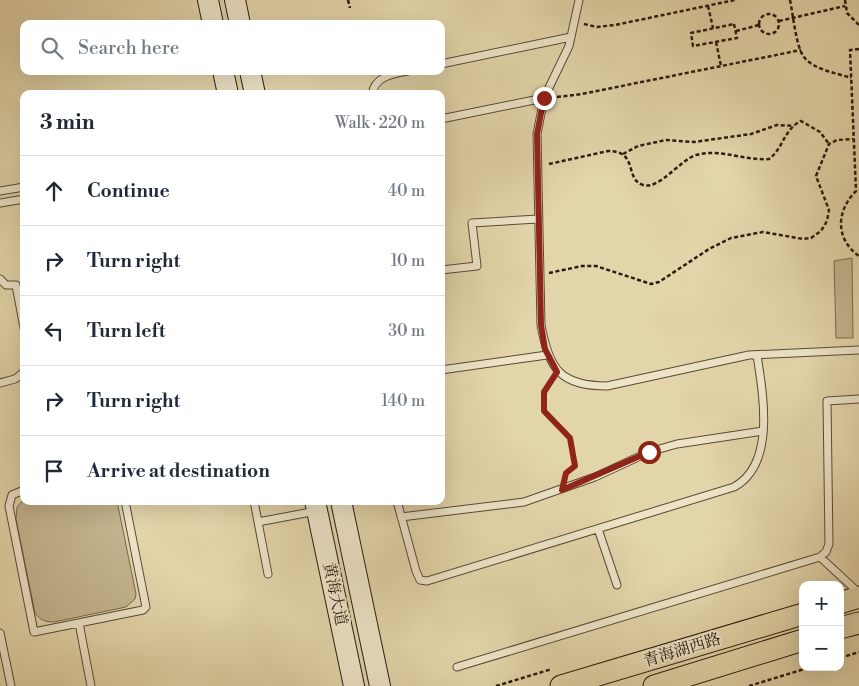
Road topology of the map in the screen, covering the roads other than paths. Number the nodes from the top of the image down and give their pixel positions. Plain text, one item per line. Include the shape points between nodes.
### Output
1 (208, 0) edge
2 (235, 0) edge
3 (579, 0) edge
4 (212, 20) edge
5 (239, 20) edge
6 (571, 37) junction
7 (445, 63) edge
8 (224, 75) edge
9 (251, 75) edge
10 (391, 75) edge
11 (227, 90) edge
12 (254, 90) edge
13 (374, 90) edge
14 (544, 98) junction
15 (445, 118) edge
16 (20, 188) edge
17 (0, 191) edge
18 (20, 200) edge
19 (0, 203) edge
20 (538, 219) junction
21 (445, 270) edge
22 (0, 279) edge
23 (20, 307) edge
24 (859, 350) edge
25 (547, 355) junction
26 (757, 355) junction
27 (445, 369) edge
28 (20, 375) edge
29 (0, 384) edge
30 (859, 399) edge
31 (762, 431) junction
32 (20, 492) edge
33 (126, 505) edge
34 (255, 505) edge
35 (342, 505) edge
36 (398, 505) edge
37 (316, 506) edge
38 (401, 517) junction
39 (258, 522) junction
40 (598, 528) junction
41 (820, 557) junction
42 (268, 574) dead end
43 (617, 585) dead end
44 (859, 593) edge
45 (859, 598) edge
46 (844, 602) edge
47 (799, 615) edge
48 (79, 623) junction
49 (859, 623) edge
50 (844, 627) edge
51 (0, 633) edge
52 (799, 641) edge
53 (457, 667) dead end
54 (11, 686) edge
55 (91, 686) edge
56 (354, 686) edge
57 (380, 686) edge
58 (561, 686) edge
59 (654, 686) edge

1 - 4 street
2 - 5 street
3 - 6 lane
6 - 7 lane
6 - 14 lane
8 - 11 street
9 - 12 street
10 - 13 lane via 378,81
14 - 15 lane
14 - 20 lane via 537,134
16 - 17 lane
18 - 19 lane
20 - 21 lane via 472,223 477,266
20 - 25 lane via 541,325
22 - 23 lane via 6,285 16,285
24 - 26 lane
25 - 26 lane via 557,372 573,382 592,386 608,386
25 - 27 lane
26 - 31 lane
28 - 29 lane
30 - 41 lane via 827,401 829,544
31 - 38 lane via 677,444 649,452 562,490 524,502
31 - 40 lane via 758,462 744,481 734,487
32 - 48 lane via 12,495 9,506 34,632
33 - 48 lane via 146,607
34 - 39 lane
35 - 57 street, 黄海大道
36 - 38 lane
37 - 39 lane
37 - 56 street, 黄海大道
38 - 40 lane via 416,571 420,580 427,581
39 - 42 lane
40 - 43 lane
41 - 44 lane
41 - 53 lane
45 - 46 main road
47 - 58 main road, 青海湖西路
48 - 55 lane
49 - 50 main road
51 - 54 lane
52 - 59 main road, 青海湖西路

